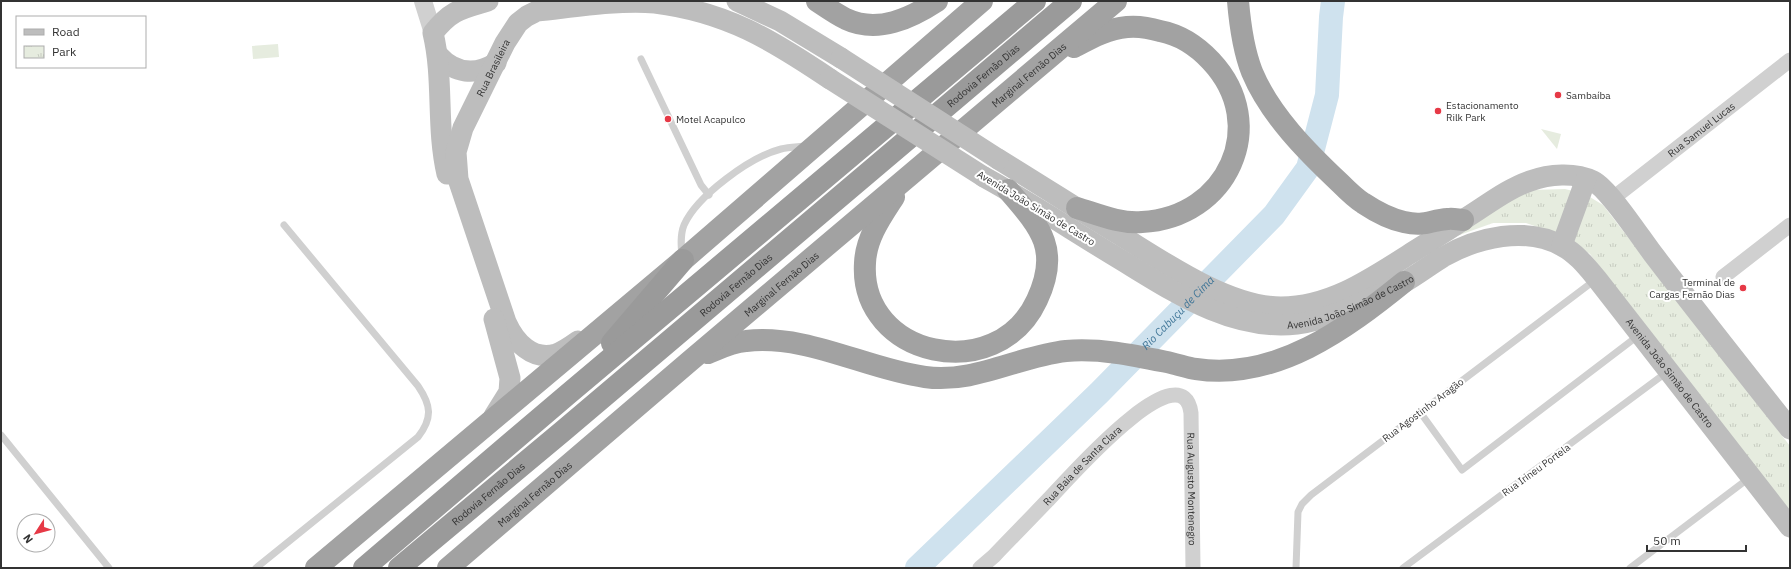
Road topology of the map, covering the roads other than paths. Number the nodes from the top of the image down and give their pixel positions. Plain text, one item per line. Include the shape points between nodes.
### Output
1 (423, 1) edge
2 (488, 1) edge
3 (737, 1) edge
4 (817, 1) edge
5 (937, 1) edge
6 (982, 1) edge
7 (1035, 1) edge
8 (1072, 1) edge
9 (1116, 1) edge
10 (1238, 1) edge
11 (433, 32) junction
12 (438, 55) junction
13 (641, 59) dead end
14 (1790, 60) edge
15 (496, 63) junction
16 (1037, 66) junction
17 (830, 79) joint
18 (816, 144) junction
19 (909, 176) junction
20 (1586, 179) junction
21 (1008, 190) junction
22 (709, 195) junction
23 (1612, 199) junction
24 (1077, 208) junction
25 (1464, 220) junction
26 (284, 225) dead end
27 (1790, 225) edge
28 (1562, 245) junction
29 (683, 260) junction
30 (1723, 276) dead end
31 (1597, 279) junction
32 (1404, 282) junction
33 (599, 329) junction
34 (1640, 334) junction
35 (690, 361) junction
36 (1669, 371) junction
37 (567, 395) junction
38 (1420, 412) junction
39 (1191, 413) joint
40 (488, 424) junction
41 (1790, 429) edge
42 (1, 435) edge
43 (1751, 476) junction
44 (1790, 527) edge
45 (109, 568) edge
46 (256, 568) edge
47 (316, 568) edge
48 (364, 568) edge
49 (399, 568) edge
50 (448, 568) edge
51 (980, 568) edge
52 (1193, 568) edge
53 (1296, 568) edge
54 (1403, 568) edge
55 (1630, 568) edge

1 - 11 street
2 - 11 main road via 452,13 444,18
3 - 24 main road, Avenida João Simão de Castro, bridge via 780,21 841,58
4 - 5 highway via 847,20 885,25 912,17
6 - 18 highway
7 - 37 highway
8 - 49 highway, Rodovia Fernão Dias
9 - 16 highway, Marginal Fernão Dias
10 - 25 highway via 1246,53 1264,96 1288,129 1332,176 1362,203 1403,222 1420,225 1448,219
11 - 12 main road
12 - 15 main road via 446,64 465,72 487,69
12 - 40 main road via 441,134 447,173 510,378 509,392
13 - 22 lane via 701,185
14 - 23 street, Rua Samuel Lucas
15 - 17 main road, Rua Brasileira via 518,23 537,11 599,4 654,3 700,11 743,26 780,46
15 - 33 main road, Rua Brasileira via 458,140 456,159 458,179 506,322 511,334 522,347 544,355 556,354
16 - 19 highway, Marginal Fernão Dias
16 - 24 highway via 1100,34 1129,27 1170,32 1187,40 1220,70 1236,106 1238,123 1231,166 1219,185 1204,200 1185,212 1162,220 1140,223
17 - 21 main road, Avenida João Simão de Castro, bridge
18 - 22 lane via 781,149 753,160 727,178
18 - 29 highway
19 - 21 highway via 883,214 869,241 865,262 869,295 890,327 902,336 926,348 946,352 974,351 1007,336 1033,309 1042,289 1047,258 1042,235 1034,221
19 - 35 highway, Marginal Fernão Dias
20 - 23 main road, Avenida João Simão de Castro via 1595,182
20 - 25 main road, Avenida João Simão de Castro via 1550,176 1530,181 1505,192
20 - 28 main road
21 - 32 main road, Avenida João Simão de Castro via 1162,284 1211,310 1252,322 1297,324 1316,320
22 - 29 lane via 694,210 684,226 681,239
23 - 41 main road, Avenida João Simão de Castro
24 - 25 main road, Avenida João Simão de Castro via 1179,271 1224,293 1257,304 1280,307 1312,304 1354,288
26 - 46 lane via 418,386 427,398 429,417 426,427 418,437
27 - 30 street
28 - 31 main road, Avenida João Simão de Castro
28 - 32 main road, Avenida João Simão de Castro via 1513,234 1490,239 1445,256
29 - 33 highway
29 - 37 highway
31 - 34 main road, Avenida João Simão de Castro
31 - 38 lane, Rua Agostinho Aragão
32 - 35 highway via 1367,312 1319,342 1263,365 1231,371 1194,369 1137,356 1094,350 1064,351 967,376 927,377 897,372 825,350 767,340 728,345
33 - 40 highway
34 - 36 main road, Avenida João Simão de Castro
34 - 38 lane via 1462,470
35 - 50 highway, Marginal Fernão Dias
36 - 43 main road, Avenida João Simão de Castro
36 - 54 lane, Rua Irineu Portela
37 - 48 highway
38 - 53 lane, Rua Agostinho Aragão via 1324,484 1302,504 1296,522
39 - 51 street, Rua Baia de Santa Clara via 1187,400 1176,396 1155,401 1140,410 1126,421
39 - 52 street, Rua Augusto Montenegro
40 - 47 highway
42 - 45 lane
43 - 44 main road, Avenida João Simão de Castro
43 - 55 lane

